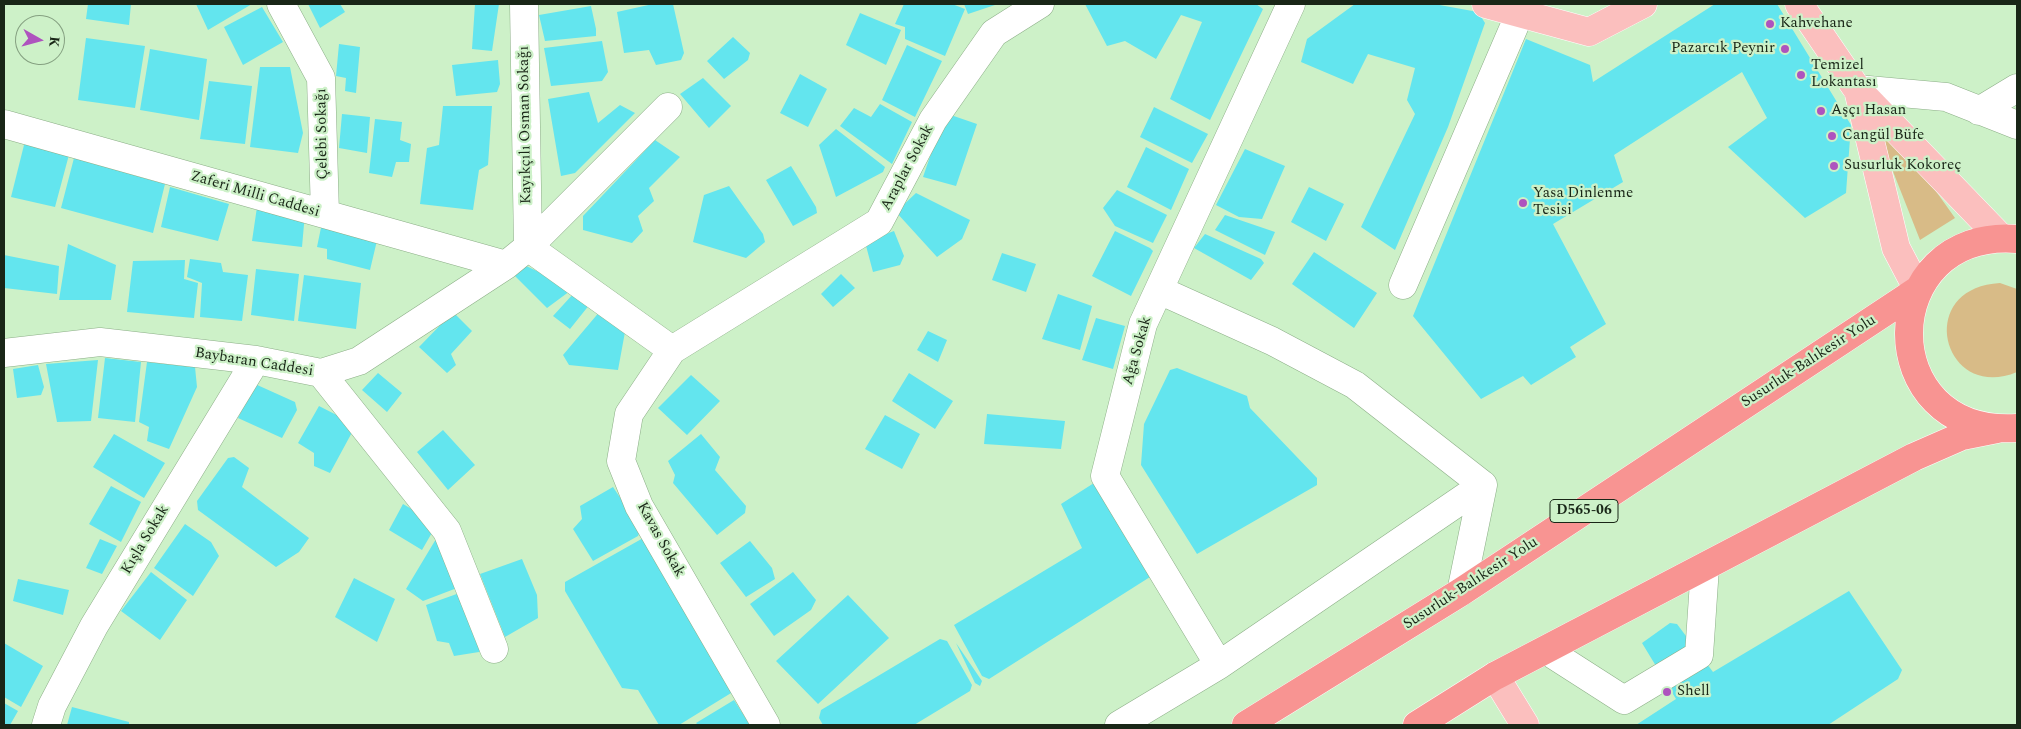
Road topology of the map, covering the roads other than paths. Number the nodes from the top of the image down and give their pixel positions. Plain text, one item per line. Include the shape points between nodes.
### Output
1 (281, 4) edge
2 (524, 4) edge
3 (1040, 4) edge
4 (1291, 4) edge
5 (1486, 4) edge
6 (1643, 4) edge
7 (1799, 4) edge
8 (1520, 13) junction
9 (1857, 88) junction
10 (2017, 88) edge
11 (668, 107) dead end
12 (1979, 111) junction
13 (4, 124) edge
14 (2017, 124) edge
15 (325, 214) junction
16 (2009, 238) edge
17 (528, 247) junction
18 (506, 265) junction
19 (1403, 285) dead end
20 (1159, 290) junction
21 (1918, 290) junction
22 (672, 350) junction
23 (4, 353) edge
24 (256, 360) junction
25 (321, 373) junction
26 (2007, 428) edge
27 (1483, 484) junction
28 (1705, 567) junction
29 (1461, 592) junction
30 (494, 649) dead end
31 (1546, 650) junction
32 (1219, 665) junction
33 (1495, 676) junction
34 (46, 725) edge
35 (766, 725) edge
36 (1119, 725) edge
37 (1246, 725) edge
38 (1417, 725) edge
39 (1525, 725) edge

1 - 15 street, Çelebi Sokağı via 322,78
2 - 17 street, Kayıkçılı Osman Sokağı
3 - 22 street, Araplar Sokak via 994,34 933,120 880,222
4 - 20 street, Ağa Sokak
5 - 8 main road
6 - 8 main road via 1589,32
7 - 9 main road
8 - 19 street
9 - 12 street via 1946,97
9 - 16 main road
9 - 21 main road via 1896,248
10 - 12 street
11 - 17 street, Baybaran Caddesi
12 - 14 street
13 - 15 street, Zaferi Milli Caddesi
15 - 18 street, Zaferi Milli Caddesi
16 - 21 highway, Susurluk-Balıkesir Yolu / D565-06 via 1976,241 1952,252 1932,268
17 - 18 street, Baybaran Caddesi
17 - 22 street
18 - 25 street, Baybaran Caddesi via 359,361
20 - 27 street via 1272,341 1355,385
20 - 32 street, Ağa Sokak via 1142,324 1105,476
21 - 26 highway, Susurluk-Balıkesir Yolu / D565-06 via 1907,331 1912,362 1926,390 1948,412 1976,426
21 - 29 highway, Susurluk-Balıkesir Yolu / D565-06
22 - 35 street, Kavas Sokak via 629,414 621,460 640,506
23 - 24 street, Baybaran Caddesi via 100,342
24 - 25 street, Baybaran Caddesi
24 - 34 street, Kışla Sokak via 94,626 52,706
25 - 30 street via 447,531
26 - 28 highway, Susurluk-Balıkesir Yolu / D565-06 via 1962,436 1932,448
27 - 29 street
27 - 32 street
28 - 31 highway, Susurluk-Balıkesir Yolu / D565-06
28 - 31 street via 1698,655 1624,700
29 - 37 highway, Susurluk-Balıkesir Yolu / D565-06
31 - 33 highway, Susurluk-Balıkesir Yolu / D565-06
32 - 36 street
33 - 38 highway, Susurluk-Balıkesir Yolu / D565-06
33 - 39 main road

